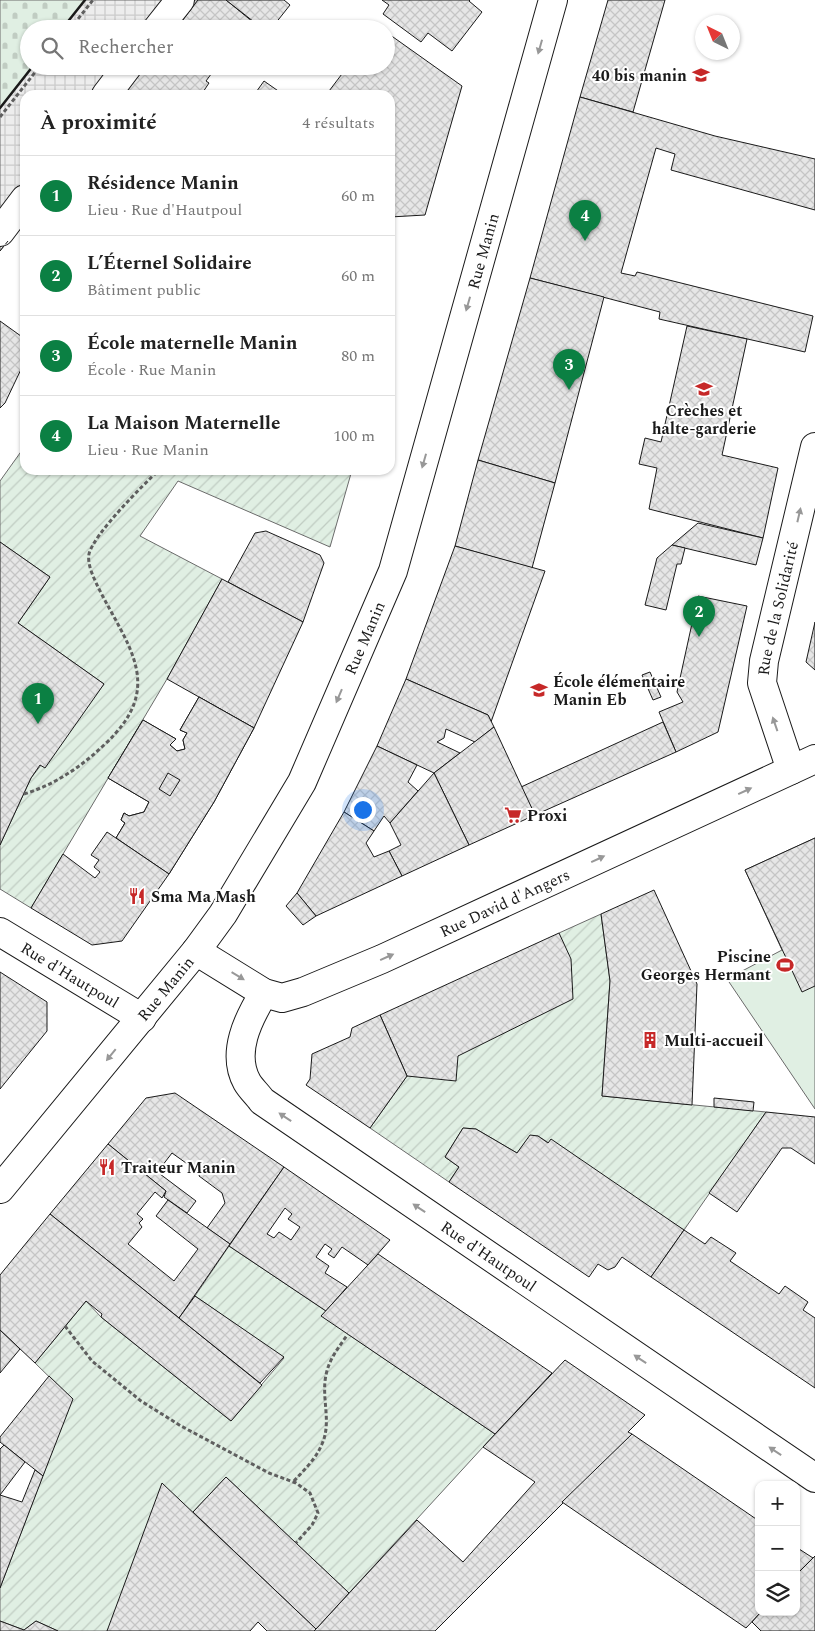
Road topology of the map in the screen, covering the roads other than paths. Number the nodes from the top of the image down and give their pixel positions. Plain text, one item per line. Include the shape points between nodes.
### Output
1 (180, 0) edge
2 (553, 0) edge
3 (164, 20) edge
4 (121, 75) edge
5 (110, 90) edge
6 (20, 206) edge
7 (0, 232) edge
8 (815, 447) edge
9 (803, 764) edge
10 (0, 932) edge
11 (196, 951) junction
12 (264, 993) junction
13 (142, 1018) junction
14 (0, 1189) edge
15 (815, 1478) edge

1 - 3 street
2 -> 11 street, Rue Manin via 393,571 302,782 224,914
4 - 5 street
6 - 7 street
9 -> 8 street, Rue de la Solidarité via 762,683 764,662
12 -> 9 street, Rue David d'Angers via 282,998 303,992 382,959
10 - 13 street, Rue d'Hautpoul
11 -> 12 street, Rue David d'Angers
11 - 13 street, Rue Manin
15 -> 12 street, Rue d'Hautpoul via 262,1101 247,1082 239,1053 253,1010
13 -> 14 street, Rue Manin

